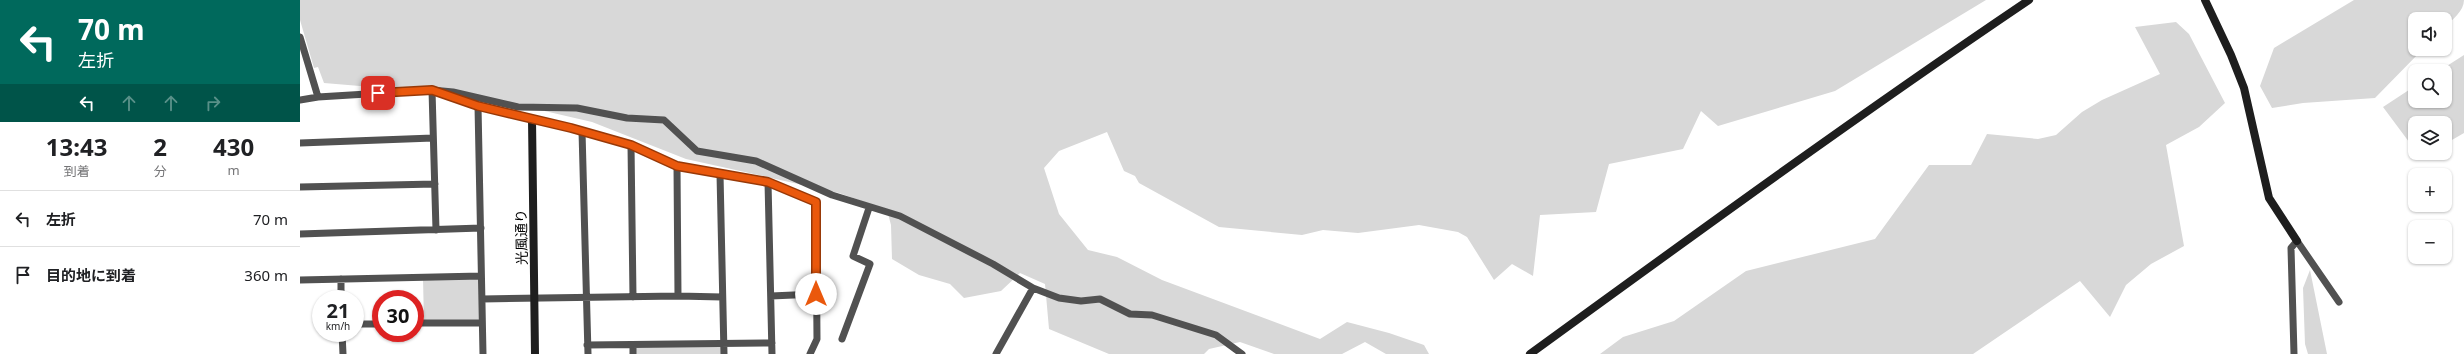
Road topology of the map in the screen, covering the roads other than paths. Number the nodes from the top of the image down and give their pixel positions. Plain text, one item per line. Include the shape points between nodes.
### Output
1 (2029, 0) edge
2 (2205, 0) edge
3 (300, 37) edge
4 (432, 90) junction
5 (318, 97) junction
6 (300, 100) edge
7 (478, 106) junction
8 (532, 119) junction
9 (582, 131) junction
10 (433, 138) junction
11 (300, 143) edge
12 (631, 145) junction
13 (677, 166) junction
14 (720, 174) junction
15 (768, 182) junction
16 (435, 184) junction
17 (300, 186) edge
18 (870, 208) junction
19 (480, 228) junction
20 (436, 230) junction
21 (300, 234) edge
22 (2296, 241) junction
23 (481, 276) junction
24 (341, 279) junction
25 (300, 280) edge
26 (1033, 288) junction
27 (341, 290) edge
28 (816, 294) junction
29 (633, 296) junction
30 (678, 296) junction
31 (771, 296) junction
32 (722, 297) junction
33 (587, 298) junction
34 (482, 299) junction
35 (534, 299) junction
36 (2339, 302) dead end
37 (424, 323) edge
38 (482, 323) junction
39 (842, 339) dead end
40 (342, 342) edge
41 (772, 343) junction
42 (724, 344) junction
43 (587, 345) junction
44 (633, 345) junction
45 (343, 354) edge
46 (483, 354) edge
47 (535, 354) edge
48 (588, 354) edge
49 (633, 354) edge
50 (724, 354) edge
51 (772, 354) edge
52 (810, 354) edge
53 (996, 354) edge
54 (1242, 354) edge
55 (1530, 354) edge
56 (2294, 354) edge

1 - 55 street via 1804,155
2 - 22 street via 2244,88 2269,198
3 - 5 street
4 - 5 street
4 - 7 street
4 - 10 street
4 - 18 street via 453,92 518,107 577,108 627,118 664,120 698,151 756,161 832,196
5 - 6 street
7 - 8 street
7 - 19 street
8 - 9 street
8 - 35 street, 光風通り
9 - 12 street
9 - 33 street
10 - 11 street
10 - 16 street
12 - 13 street
12 - 29 street
13 - 14 street
13 - 30 street
14 - 15 street
14 - 32 street
15 - 28 street via 816,202
15 - 31 street
16 - 17 street
16 - 20 street
18 - 26 street via 900,216 993,264
18 - 39 street via 853,256 870,264
19 - 20 street
19 - 23 street
20 - 21 street
22 - 36 street
22 - 56 street via 2291,248
23 - 24 street
23 - 34 street
24 - 25 street
24 - 27 street
26 - 53 street
26 - 54 street via 1059,298 1081,301 1100,299 1130,314 1152,315 1216,335
28 - 31 street
28 - 52 street via 817,339
29 - 30 street
29 - 33 street
30 - 32 street
31 - 41 street
32 - 42 street
33 - 35 street
33 - 43 street
34 - 35 street
34 - 38 street
35 - 47 street, 光風通り
37 - 38 street
38 - 46 street
40 - 45 street
41 - 42 street
41 - 51 street
42 - 44 street
42 - 50 street
43 - 44 street
43 - 48 street
44 - 49 street

